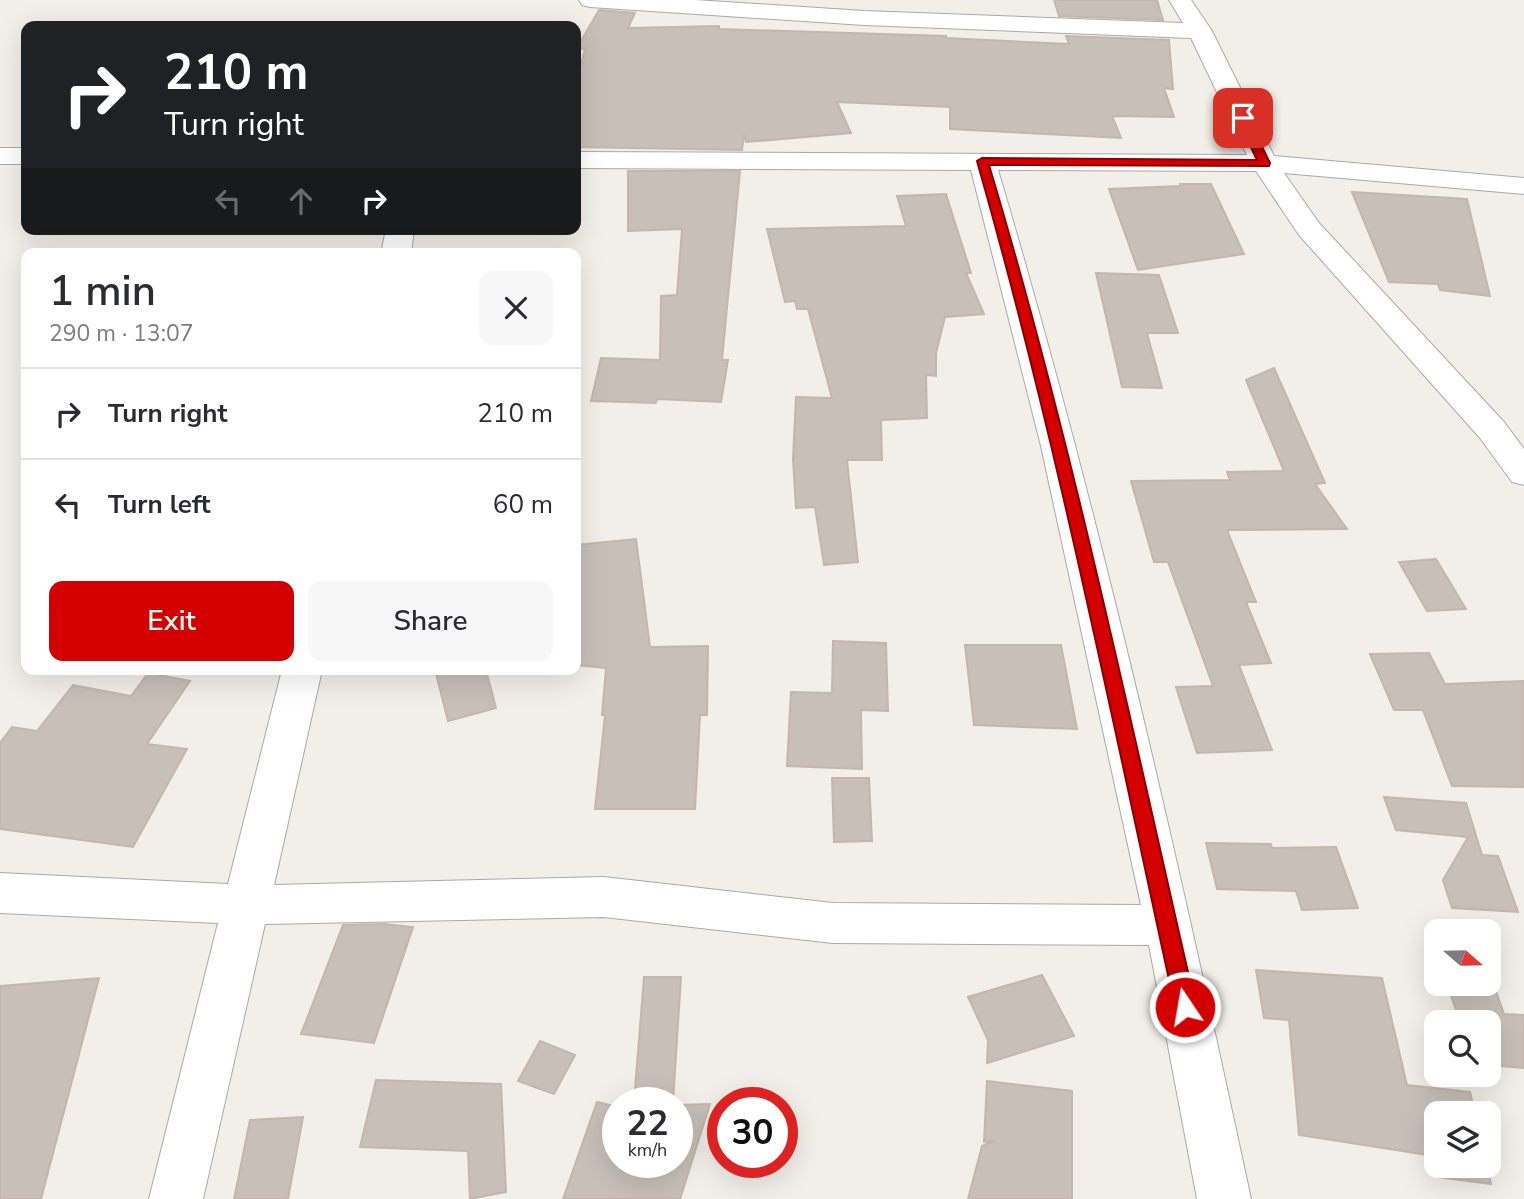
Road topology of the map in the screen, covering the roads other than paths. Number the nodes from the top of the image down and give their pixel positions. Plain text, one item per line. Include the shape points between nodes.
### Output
1 (590, 0) edge
2 (1180, 0) edge
3 (1199, 31) junction
4 (0, 156) edge
5 (21, 156) edge
6 (581, 160) edge
7 (982, 161) junction
8 (1265, 163) junction
9 (1524, 186) edge
10 (1524, 474) edge
11 (301, 675) edge
12 (0, 892) edge
13 (245, 905) junction
14 (1169, 925) junction
15 (176, 1199) edge
16 (1224, 1199) edge

1 - 3 street via 864,18
2 - 3 street
3 - 8 street
4 - 5 street
6 - 7 street
7 - 8 street
7 - 14 street via 1074,514
8 - 9 street
8 - 10 street via 1309,229 1492,430
11 - 13 street
12 - 13 street
13 - 14 street via 604,897 833,923
13 - 15 street
14 - 16 street

